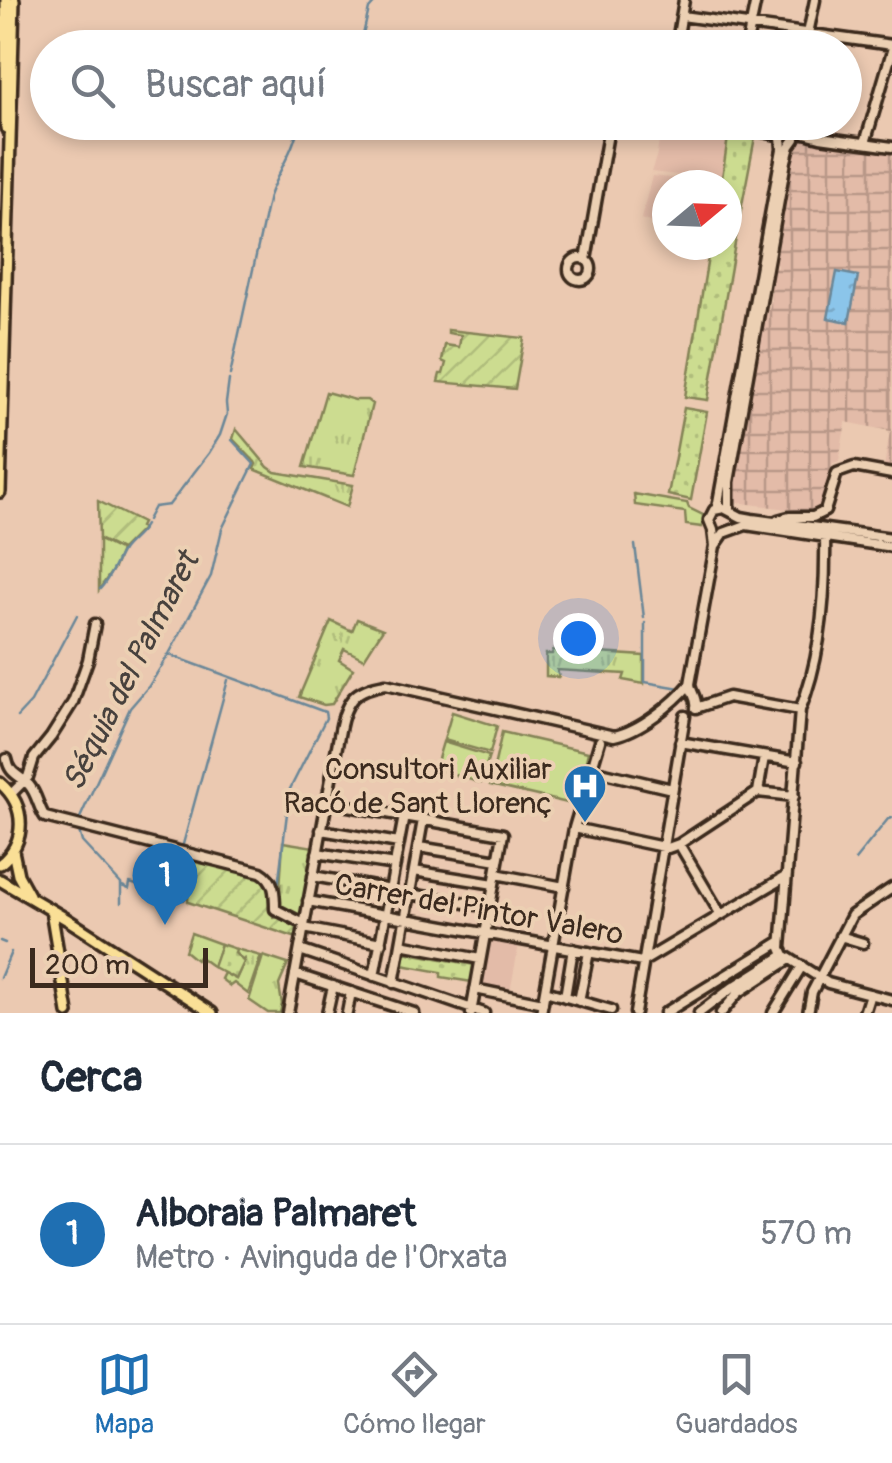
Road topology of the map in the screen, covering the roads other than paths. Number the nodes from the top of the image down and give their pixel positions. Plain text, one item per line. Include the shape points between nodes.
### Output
1 (6, 0) edge
2 (14, 0) edge
3 (684, 0) edge
4 (756, 0) edge
5 (815, 0) edge
6 (682, 16) junction
7 (750, 25) junction
8 (679, 30) edge
9 (749, 30) edge
10 (782, 30) edge
11 (809, 30) edge
12 (862, 43) edge
13 (892, 48) edge
14 (607, 140) edge
15 (782, 140) edge
16 (791, 140) edge
17 (842, 140) edge
18 (865, 143) junction
19 (892, 146) edge
20 (8, 186) junction
21 (586, 260) dead end
22 (892, 474) edge
23 (0, 492) edge
24 (717, 508) junction
25 (731, 511) junction
26 (775, 522) junction
27 (714, 530) junction
28 (728, 530) junction
29 (826, 537) junction
30 (892, 538) edge
31 (715, 546) junction
32 (892, 546) edge
33 (95, 624) dead end
34 (687, 693) junction
35 (671, 706) junction
36 (696, 708) junction
37 (800, 710) junction
38 (685, 716) junction
39 (600, 741) dead end
40 (680, 742) junction
41 (764, 756) junction
42 (7, 759) dead end
43 (797, 762) junction
44 (592, 770) junction
45 (25, 782) junction
46 (1, 783) edge
47 (672, 789) junction
48 (758, 792) junction
49 (11, 794) junction
50 (794, 796) junction
51 (326, 802) junction
52 (404, 816) junction
53 (423, 820) junction
54 (574, 828) junction
55 (322, 830) junction
56 (400, 843) junction
57 (679, 844) junction
58 (418, 847) junction
59 (662, 847) junction
60 (13, 851) junction
61 (317, 853) junction
62 (498, 860) junction
63 (0, 864) edge
64 (395, 866) junction
65 (414, 871) junction
66 (313, 876) junction
67 (786, 876) junction
68 (495, 879) junction
69 (0, 880) edge
70 (564, 887) junction
71 (892, 888) edge
72 (391, 890) junction
73 (410, 894) junction
74 (30, 896) junction
75 (308, 901) junction
76 (490, 908) junction
77 (51, 910) junction
78 (386, 915) junction
79 (721, 915) junction
80 (406, 919) junction
81 (68, 920) junction
82 (304, 926) junction
83 (485, 933) junction
84 (840, 936) junction
85 (780, 942) junction
86 (863, 942) dead end
87 (381, 943) junction
88 (401, 944) junction
89 (56, 946) junction
90 (553, 946) junction
91 (574, 949) junction
92 (300, 950) junction
93 (588, 952) junction
94 (787, 957) junction
95 (480, 959) junction
96 (642, 962) junction
97 (802, 966) junction
98 (295, 974) junction
99 (374, 976) junction
100 (819, 977) junction
101 (394, 982) junction
102 (333, 986) junction
103 (475, 990) junction
104 (545, 991) junction
105 (351, 992) junction
106 (870, 994) junction
107 (565, 996) junction
108 (892, 1000) edge
109 (579, 1001) junction
110 (543, 1002) junction
111 (398, 1010) edge
112 (611, 1010) dead end
113 (205, 1011) edge
114 (471, 1011) edge
115 (70, 1013) edge
116 (288, 1013) edge
117 (327, 1013) edge
118 (347, 1013) edge
119 (414, 1013) edge
120 (484, 1013) edge
121 (541, 1013) edge
122 (635, 1013) edge
123 (665, 1013) edge
124 (699, 1013) edge
125 (721, 1013) edge
126 (773, 1013) edge
127 (808, 1013) edge
128 (864, 1013) edge

1 - 20 main road
2 - 20 main road
3 - 6 street
4 - 7 street
5 - 11 street
6 - 7 street
6 - 8 street
7 - 9 street
7 - 10 street
12 - 13 street
13 - 18 street
14 - 21 street
15 - 24 street
16 - 25 street via 728,482
17 - 18 street
18 - 19 street
20 - 23 main road
22 - 26 street via 854,467 838,472 825,511
24 - 25 street
24 - 27 street via 709,520
25 - 26 street
25 - 28 street via 735,520
26 - 30 street
27 - 28 street
27 - 31 street
28 - 29 street via 746,525
28 - 31 street
29 - 32 street
29 - 37 street via 821,626
31 - 34 street
33 - 45 street via 78,690
34 - 35 street
34 - 36 street
35 - 38 street
35 - 51 street via 614,736 386,684 370,686 344,707
36 - 37 street via 728,697
36 - 38 street
37 - 43 street
38 - 40 street
39 - 44 street
40 - 41 street
40 - 47 street
41 - 43 street
41 - 48 street
42 - 45 street
43 - 50 street
44 - 47 street
44 - 54 street
45 - 49 street
45 - 82 street via 45,816 261,872 272,884 275,910
46 - 49 main road
47 - 59 street
48 - 50 street
48 - 57 street
49 - 60 main road via 21,823
50 - 67 street
51 - 52 street
51 - 55 street
52 - 53 street
52 - 56 street
53 - 58 street
53 - 62 street via 503,834
54 - 59 street
54 - 70 street
55 - 56 street
55 - 61 street
56 - 64 street
57 - 59 street
57 - 79 street
58 - 62 street
58 - 65 street
59 - 96 street
60 - 63 main road
60 - 74 main road
61 - 64 street
61 - 66 street
62 - 68 street
64 - 72 street
65 - 68 street
65 - 73 street
66 - 72 street
66 - 75 street
67 - 79 street
67 - 85 street
68 - 70 street
68 - 76 street
69 - 74 main road
70 - 90 street
71 - 84 street via 860,908
72 - 78 street
73 - 76 street
73 - 80 street
74 - 77 main road
75 - 78 street, Carrer del Pintor Valero
75 - 82 street
76 - 83 street
77 - 81 main road
77 - 89 main road
78 - 80 street, Carrer del Pintor Valero
78 - 87 street
79 - 96 street
80 - 83 street, Carrer del Pintor Valero
80 - 88 street
81 - 89 main road
81 - 113 main road
82 - 87 street
82 - 92 street
83 - 90 street, Carrer del Pintor Valero
83 - 95 street
84 - 86 street
84 - 100 street
85 - 94 street
85 - 123 street
87 - 99 street
88 - 95 street
88 - 101 street
89 - 115 main road
90 - 91 street, Carrer del Pintor Valero
90 - 104 street
91 - 93 street, Carrer del Pintor Valero
91 - 107 street
92 - 98 street
92 - 99 street
93 - 96 street, Carrer del Pintor Valero
93 - 109 street
94 - 97 street
94 - 124 street
94 - 125 street
95 - 103 street
96 - 122 street
97 - 100 street
97 - 126 street
98 - 102 street
98 - 116 street
99 - 101 street
100 - 106 street
100 - 127 street
101 - 114 street
102 - 105 street
102 - 117 street
103 - 110 street
103 - 114 street
104 - 107 street
104 - 110 street
105 - 111 street
105 - 118 street
106 - 108 street
106 - 128 street
107 - 109 street
109 - 112 street
110 - 121 street
111 - 119 street
114 - 120 street

